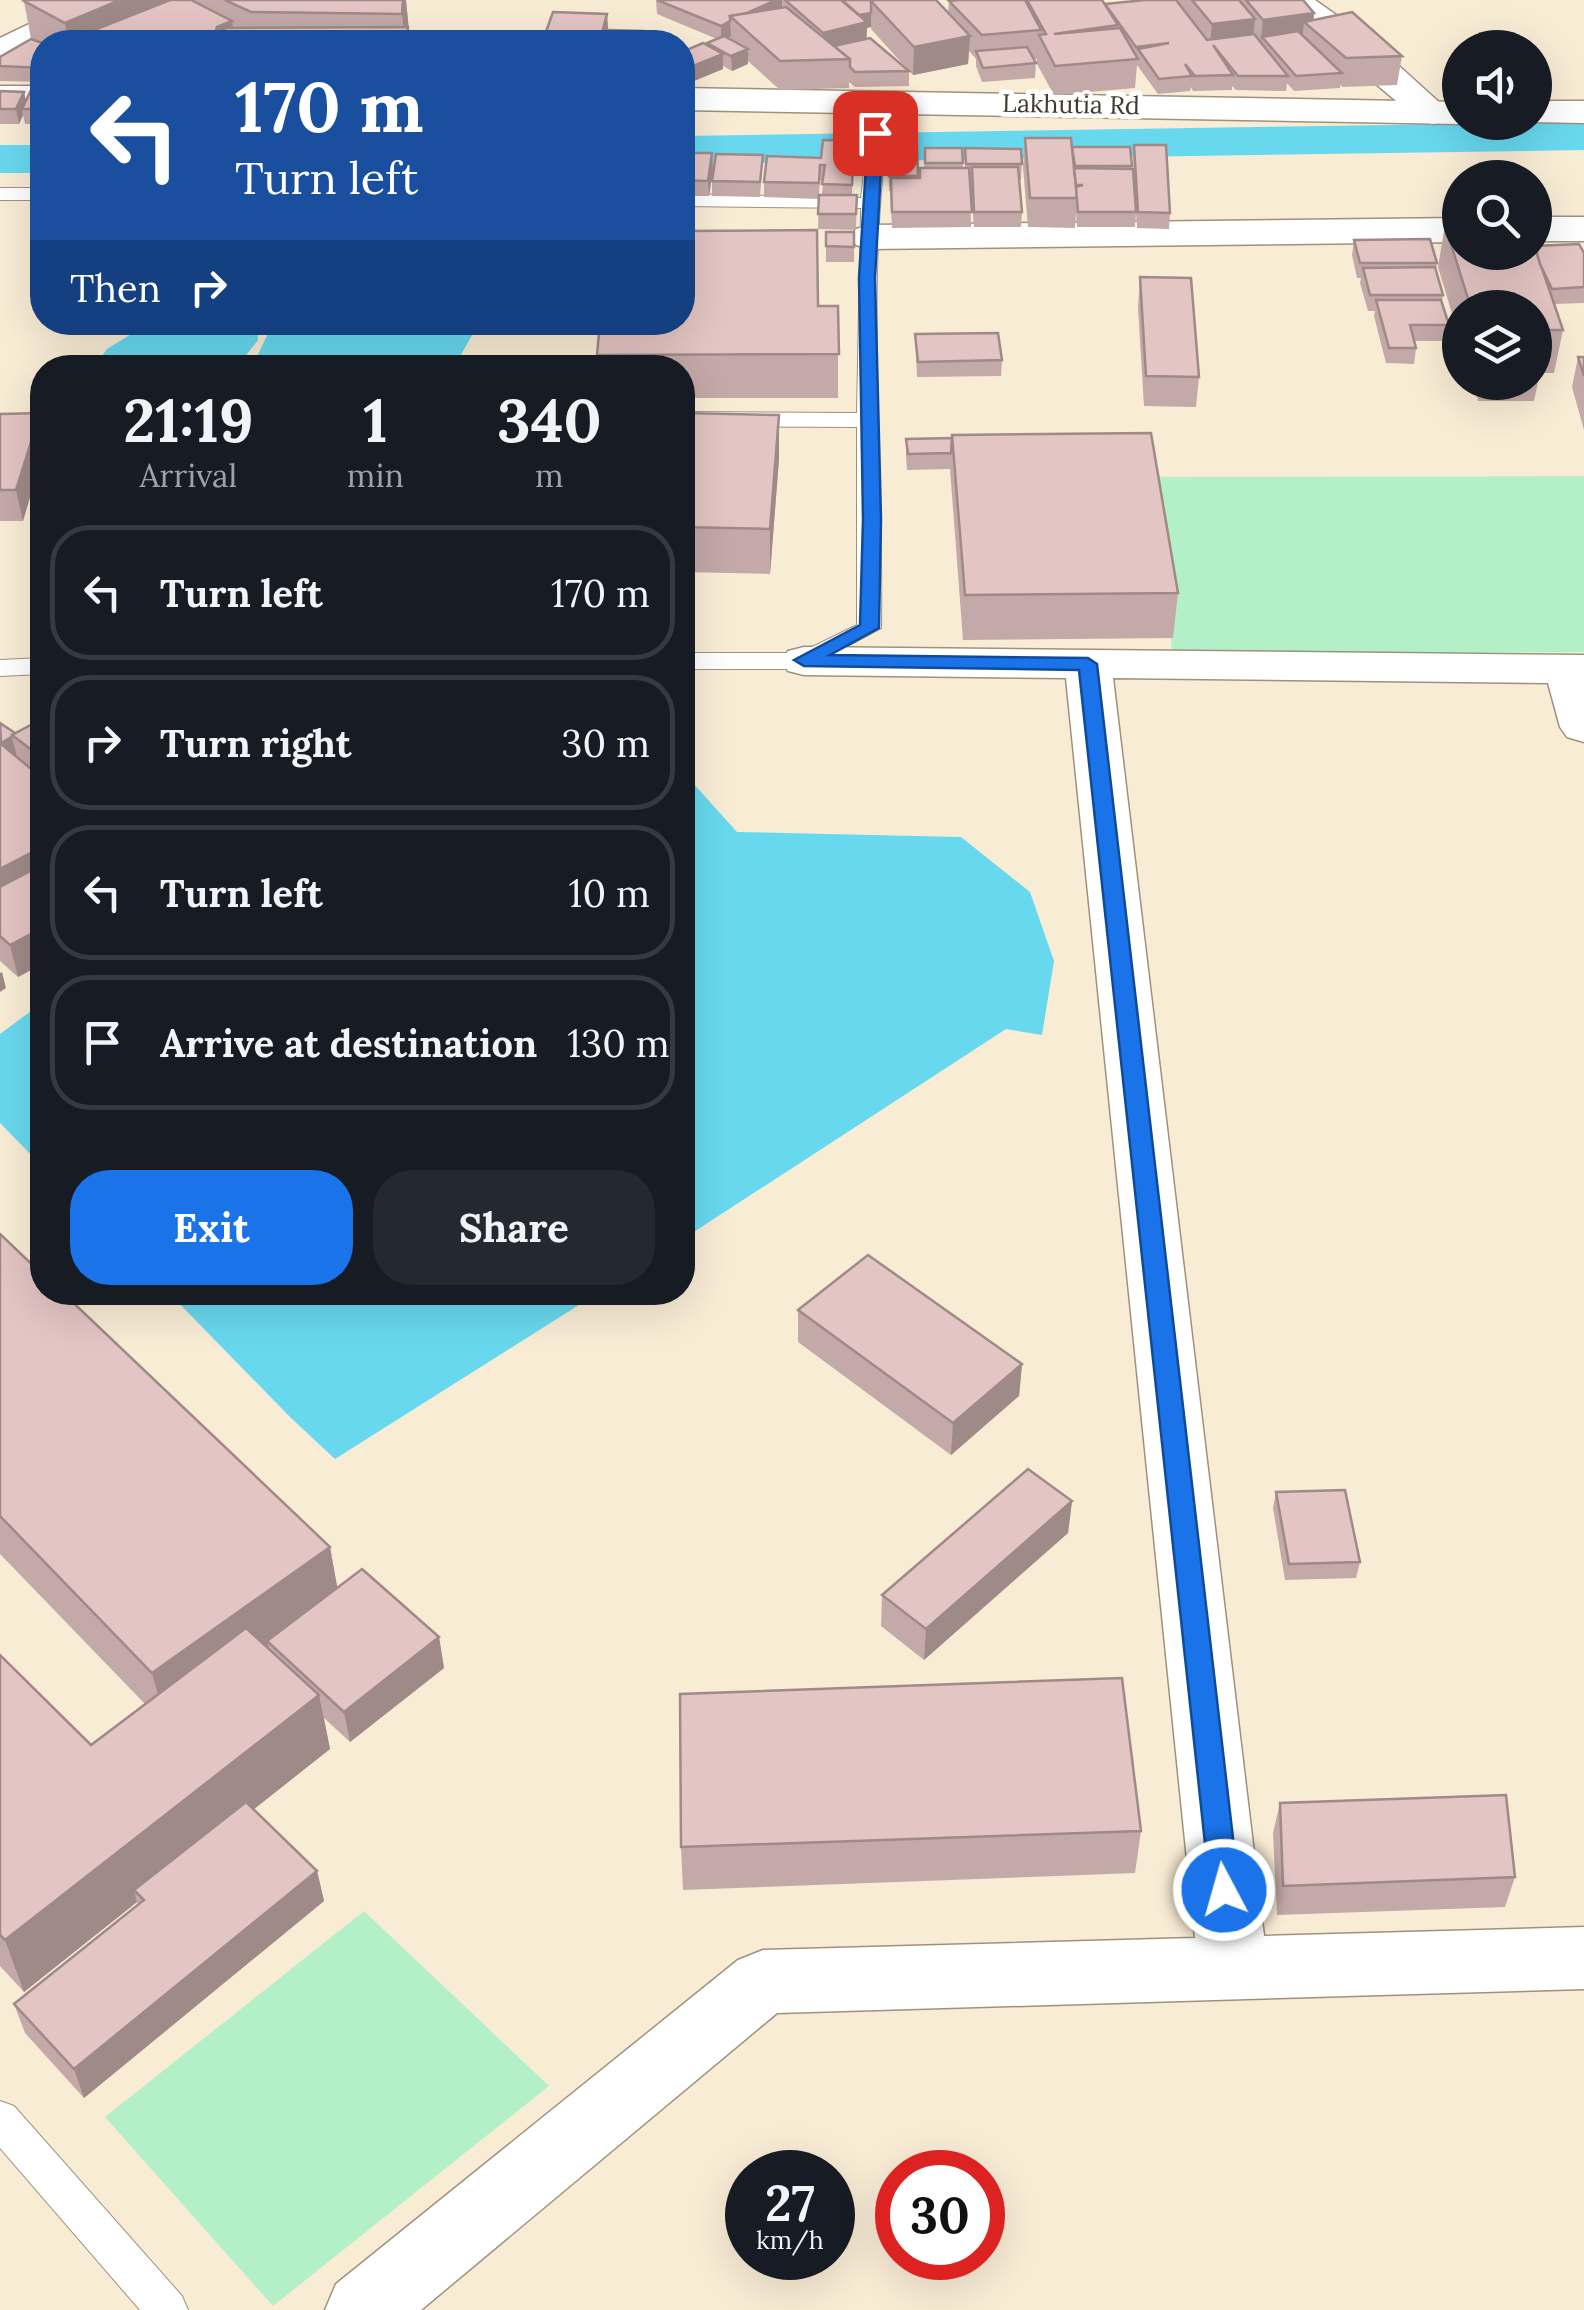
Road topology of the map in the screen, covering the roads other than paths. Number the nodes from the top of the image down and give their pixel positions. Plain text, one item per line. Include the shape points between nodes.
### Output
1 (106, 0) edge
2 (1293, 0) edge
3 (45, 30) edge
4 (30, 37) edge
5 (0, 52) edge
6 (0, 97) edge
7 (30, 97) edge
8 (695, 100) edge
9 (1442, 110) edge
10 (1552, 112) edge
11 (1584, 112) edge
12 (1442, 113) edge
13 (879, 116) junction
14 (0, 194) edge
15 (30, 194) edge
16 (695, 201) edge
17 (870, 220) junction
18 (1584, 228) edge
19 (1552, 229) edge
20 (1442, 230) edge
21 (695, 419) edge
22 (868, 420) junction
23 (804, 660) junction
24 (695, 661) edge
25 (1088, 664) junction
26 (30, 667) edge
27 (0, 668) edge
28 (1576, 669) edge
29 (1584, 727) edge
30 (1584, 1958) edge
31 (1233, 1968) junction
32 (0, 2120) edge
33 (167, 2310) edge
34 (363, 2310) edge

1 - 3 street
2 - 9 street
4 - 5 street
6 - 7 street
8 - 13 street, Lakhutia Rd
10 - 11 street
12 - 13 street, Lakhutia Rd
13 - 17 lane
14 - 15 lane
16 - 17 lane
17 - 20 street
17 - 22 lane
18 - 19 street
21 - 22 lane
22 - 23 lane via 870,628
23 - 24 lane
23 - 25 street
25 - 28 street
25 - 31 street
26 - 27 lane
28 - 29 street
30 - 31 street
31 - 34 street via 764,1982
32 - 33 lane

